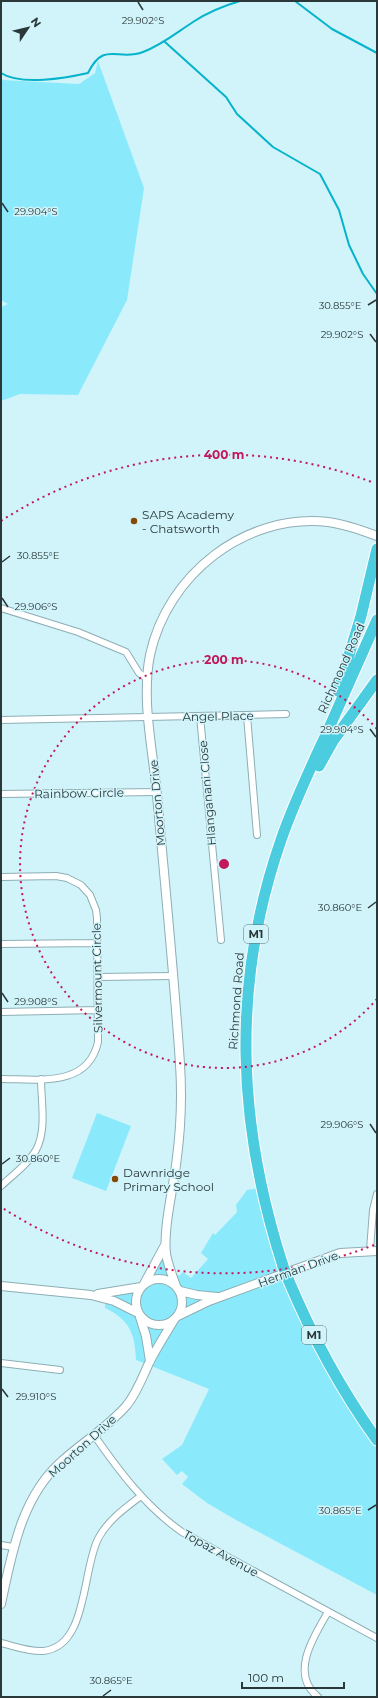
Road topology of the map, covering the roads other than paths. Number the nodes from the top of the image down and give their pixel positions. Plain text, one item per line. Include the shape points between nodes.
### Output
1 (377, 536) edge
2 (377, 549) edge
3 (1, 608) edge
4 (377, 620) edge
5 (148, 679) junction
6 (377, 680) edge
7 (286, 714) dead end
8 (200, 716) junction
9 (247, 716) junction
10 (149, 718) junction
11 (1, 720) edge
12 (317, 754) junction
13 (157, 792) junction
14 (1, 794) edge
15 (257, 835) dead end
16 (281, 840) junction
17 (1, 877) edge
18 (221, 940) dead end
19 (97, 943) junction
20 (1, 944) edge
21 (174, 976) junction
22 (98, 977) junction
23 (98, 1010) junction
24 (1, 1012) edge
25 (1, 1079) edge
26 (41, 1079) junction
27 (1, 1186) edge
28 (377, 1194) edge
29 (166, 1242) junction
30 (374, 1251) edge
31 (142, 1285) junction
32 (1, 1286) edge
33 (178, 1288) junction
34 (91, 1295) junction
35 (220, 1297) junction
36 (139, 1315) junction
37 (176, 1318) junction
38 (150, 1361) junction
39 (1, 1363) edge
40 (60, 1370) dead end
41 (344, 1389) junction
42 (377, 1430) edge
43 (94, 1435) junction
44 (377, 1440) edge
45 (141, 1496) junction
46 (1, 1544) edge
47 (13, 1547) junction
48 (1, 1604) edge
49 (328, 1612) junction
50 (377, 1638) edge
51 (1, 1643) edge
52 (318, 1697) edge

1 - 5 street, Moorton Drive via 342,525 316,522 275,526 233,542 207,560 187,580 170,606 154,641
2 - 12 highway via 348,663
3 - 5 street via 78,632 126,652 138,673
4 - 12 highway, Richmond Road / M1
5 - 10 street, Moorton Drive
6 - 16 highway via 322,759
7 - 9 street, Angel Place
8 - 9 street, Angel Place
8 - 10 street, Angel Place
8 - 18 street, Hlanganani Close
9 - 15 street
10 - 11 street
10 - 13 street, Moorton Drive
12 - 16 highway, Richmond Road / M1
13 - 14 street, Rainbow Circle
13 - 21 street, Moorton Drive
16 - 41 highway, Richmond Road / M1, bridge via 267,884 253,947 246,1014 247,1103 256,1168 283,1266 311,1331
17 - 19 street, Silvermount Circle via 56,876 67,878 81,886 90,896 96,910
19 - 20 street
19 - 22 street, Silvermount Circle
21 - 22 street
21 - 29 street, Moorton Drive via 181,1120
22 - 23 street, Silvermount Circle
23 - 24 street
23 - 26 street, Silvermount Circle via 98,1042 89,1062 71,1075
25 - 26 street, Silvermount Circle
26 - 27 street via 42,1125 39,1142 30,1158
28 - 30 street via 373,1210
29 - 31 street, Moorton Drive
29 - 33 street, Moorton Drive via 169,1268
30 - 35 street, Herman Drive via 340,1253
31 - 33 street via 160,1278
31 - 34 street
31 - 36 street via 135,1299
32 - 34 street
33 - 35 street, Herman Drive via 197,1296
33 - 37 street via 182,1303
34 - 36 street via 114,1301
35 - 37 street, Herman Drive
36 - 37 street via 148,1323 157,1326 166,1325
36 - 38 street
37 - 38 street, Moorton Drive
38 - 43 street, Moorton Drive via 141,1383 128,1404
39 - 40 street
41 - 42 highway, M1
41 - 44 highway, M1
43 - 45 street, Topaz Avenue
43 - 47 street, Moorton Drive via 61,1462 41,1485 25,1514
45 - 49 street, Topaz Avenue via 182,1532
45 - 51 street via 112,1520 97,1541 76,1625 68,1638 55,1648 44,1651
46 - 47 street
47 - 48 street, Moorton Drive
49 - 50 street, Topaz Avenue
49 - 52 street via 305,1659 306,1678

